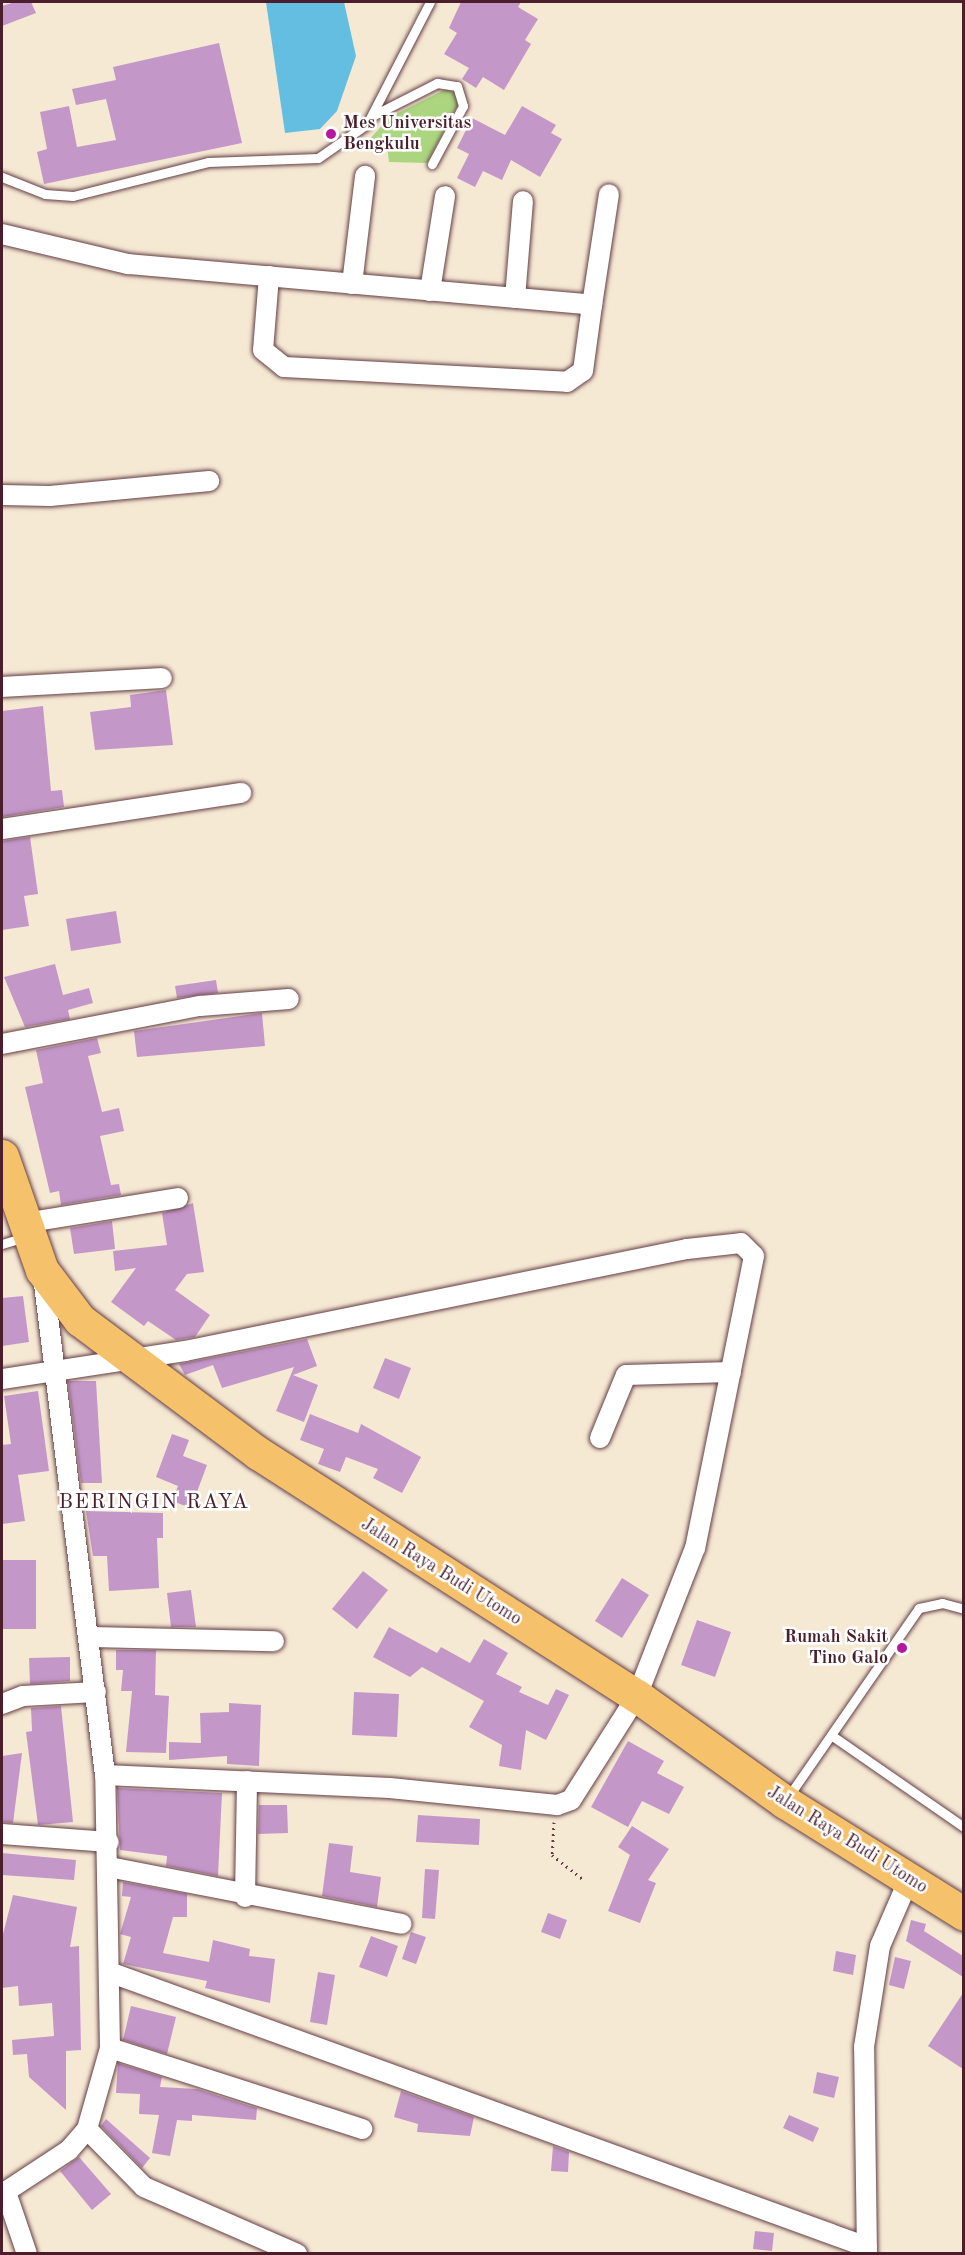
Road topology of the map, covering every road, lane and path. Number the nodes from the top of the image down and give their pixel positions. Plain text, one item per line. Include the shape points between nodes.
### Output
1 (430, 2) edge
2 (374, 115) junction
3 (432, 164) dead end
4 (365, 176) dead end
5 (2, 177) edge
6 (609, 194) dead end
7 (445, 196) dead end
8 (523, 201) dead end
9 (2, 234) edge
10 (269, 276) junction
11 (352, 284) junction
12 (430, 291) junction
13 (515, 298) junction
14 (592, 305) junction
15 (209, 481) dead end
16 (2, 495) edge
17 (162, 678) dead end
18 (2, 687) edge
19 (241, 793) dead end
20 (2, 829) edge
21 (289, 999) dead end
22 (2, 1044) edge
23 (2, 1156) edge
24 (178, 1198) dead end
25 (18, 1234) edge
26 (42, 1270) junction
27 (134, 1358) junction
28 (54, 1371) junction
29 (731, 1372) junction
30 (2, 1380) edge
31 (600, 1438) dead end
32 (963, 1609) edge
33 (91, 1637) junction
34 (274, 1641) dead end
35 (96, 1692) junction
36 (637, 1696) junction
37 (2, 1704) edge
38 (831, 1735) junction
39 (105, 1775) junction
40 (247, 1781) junction
41 (785, 1802) junction
42 (557, 1805) junction
43 (963, 1827) edge
44 (2, 1833) edge
45 (109, 1842) junction
46 (109, 1867) junction
47 (583, 1879) dead end
48 (909, 1879) junction
49 (245, 1897) junction
50 (963, 1914) edge
51 (402, 1924) dead end
52 (109, 1972) junction
53 (110, 2048) junction
54 (87, 2129) junction
55 (362, 2129) dead end
56 (4, 2193) edge
57 (867, 2250) edge
58 (27, 2253) edge
59 (297, 2253) edge

1 - 2 lane
2 - 3 lane via 436,83 457,86 464,106
2 - 5 lane via 354,138 318,158 220,160 73,196 45,194
4 - 11 street
6 - 14 street
7 - 12 street
8 - 13 street
9 - 10 street via 128,264
10 - 11 street
10 - 14 street via 263,350 284,367 567,382 583,371
11 - 12 street
12 - 13 street
13 - 14 street
15 - 16 street via 50,496
17 - 18 street
19 - 20 street
21 - 22 street via 200,1006
23 - 25 highway, Jalan Raya Budi Utomo
24 - 25 street
25 - 26 highway, Jalan Raya Budi Utomo
26 - 27 highway, Jalan Raya Budi Utomo via 80,1320
26 - 28 street
27 - 28 street
27 - 29 street via 687,1249 741,1243 753,1256
27 - 36 highway, Jalan Raya Budi Utomo via 373,1530
28 - 30 street
28 - 33 street
29 - 31 street via 626,1375
29 - 36 street via 695,1548
32 - 38 lane via 942,1603 919,1608
33 - 34 street
33 - 35 street
35 - 37 street via 23,1696
35 - 39 street
36 - 41 highway, Jalan Raya Budi Utomo
36 - 42 street via 582,1790
38 - 41 lane
38 - 43 lane
39 - 40 street
39 - 45 street
40 - 42 street
40 - 49 street
41 - 48 highway, Jalan Raya Budi Utomo
42 - 47 path via 552,1855
44 - 45 street
45 - 46 street
46 - 49 street
46 - 52 street
48 - 50 highway, Jalan Raya Budi Utomo
48 - 57 street via 880,1947 864,2047
49 - 51 street
52 - 53 street
52 - 57 street
53 - 54 street
53 - 55 street
54 - 56 street via 69,2150
54 - 59 street via 144,2187
56 - 58 street

